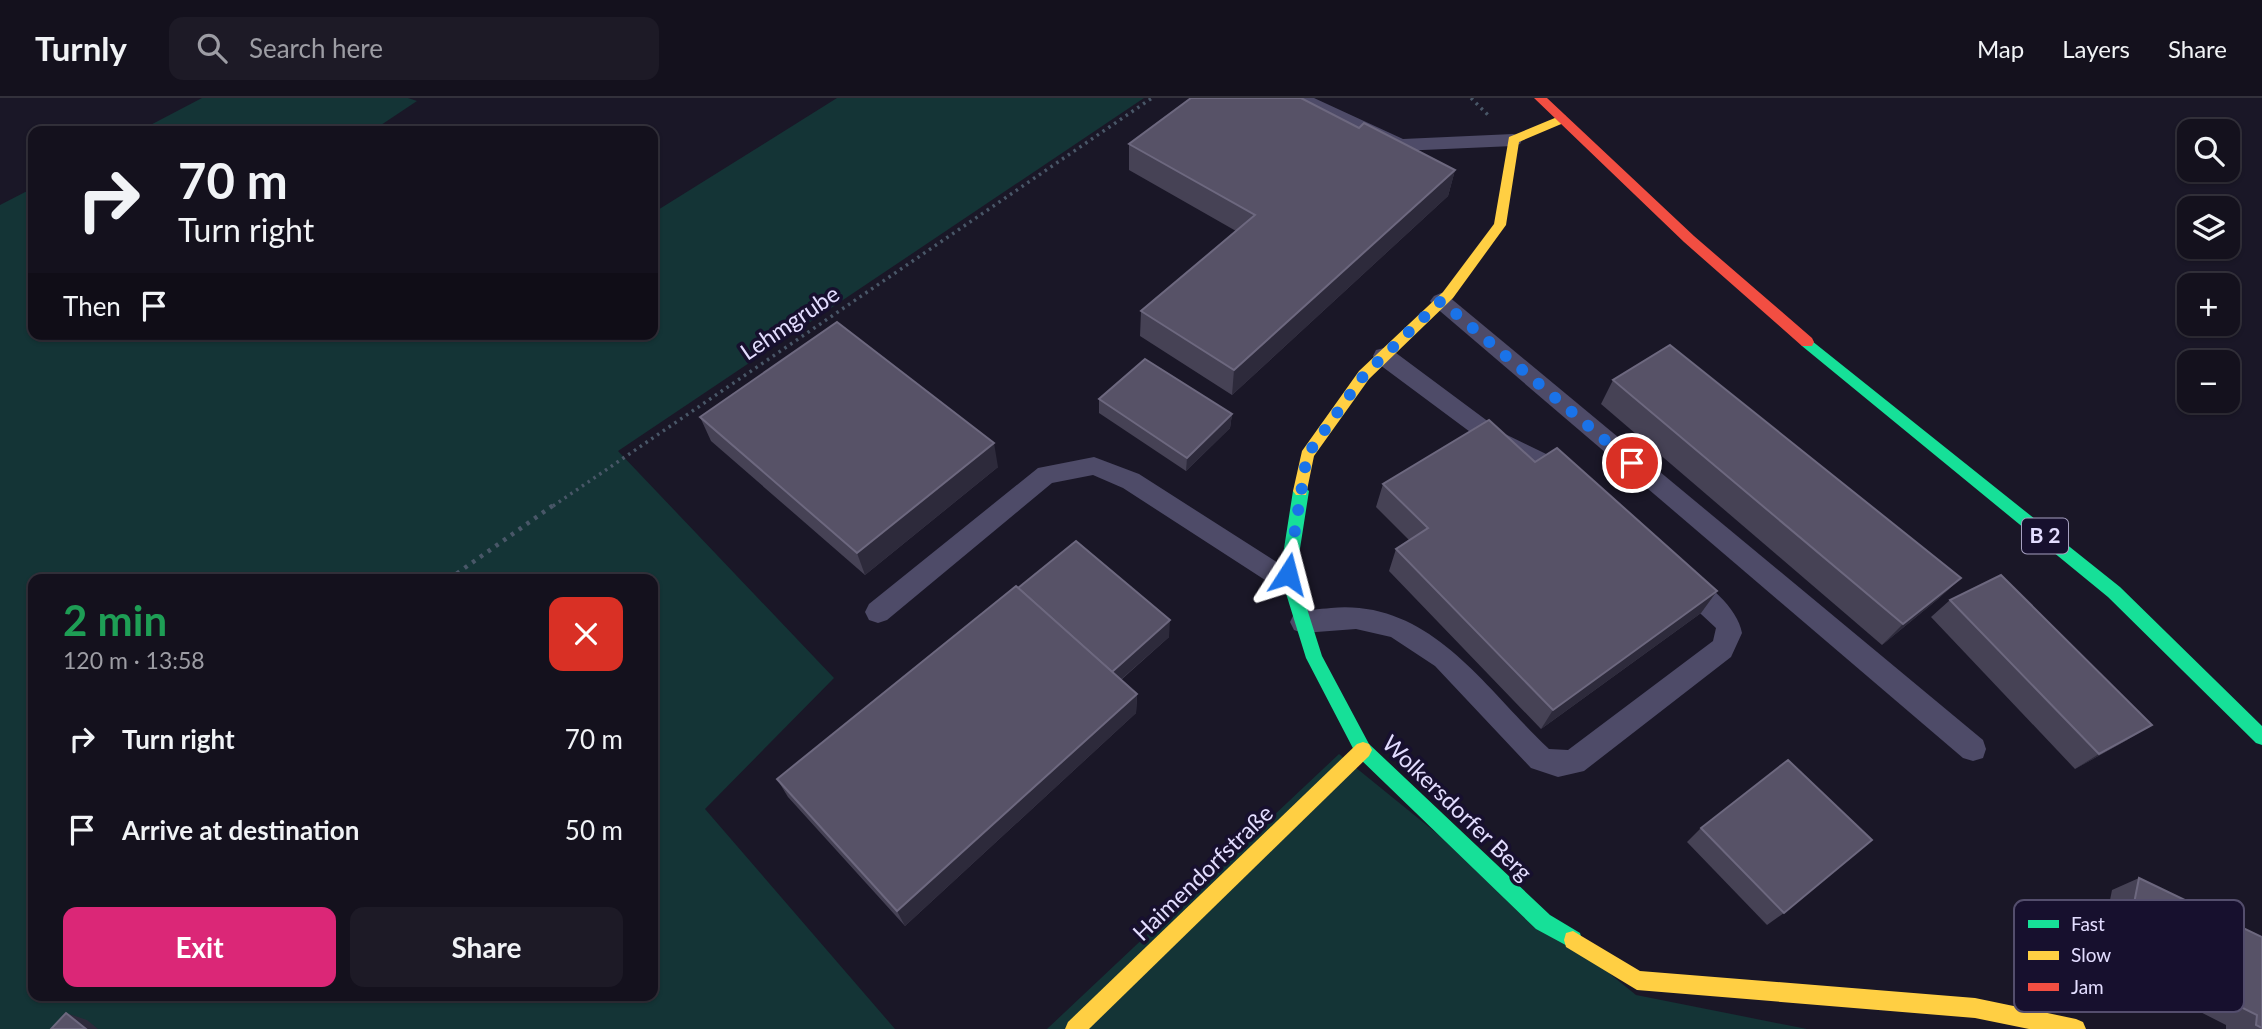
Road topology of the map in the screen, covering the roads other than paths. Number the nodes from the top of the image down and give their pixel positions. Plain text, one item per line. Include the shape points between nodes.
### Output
1 (1298, 98) edge
2 (1540, 98) edge
3 (1562, 119) junction
4 (1513, 140) junction
5 (1441, 301) junction
6 (1384, 356) junction
7 (1578, 486) edge
8 (1669, 568) edge
9 (1291, 584) junction
10 (878, 612) dead end
11 (1303, 622) junction
12 (2262, 737) edge
13 (1973, 749) dead end
14 (1363, 750) junction
15 (1075, 1029) edge
16 (2076, 1029) edge

1 - 4 lane via 1400,145
2 - 3 street, B 2
3 - 4 street
3 - 12 street, B 2 via 1815,349 2113,592
4 - 5 street, Wolkersdorfer Berg via 1500,225
5 - 6 street, Wolkersdorfer Berg
5 - 13 lane
6 - 7 lane via 1497,440 1558,470
6 - 9 street, Wolkersdorfer Berg via 1364,375 1307,455 1288,574
8 - 11 lane via 1719,614 1729,628 1729,638 1722,649 1574,762 1541,759 1441,656 1408,632 1370,619
9 - 10 lane via 1131,481 1094,466 1046,475
9 - 11 street, Wolkersdorfer Berg
11 - 14 street, Wolkersdorfer Berg via 1314,658
14 - 15 street, Haimendorfstraße
14 - 16 street, Wolkersdorfer Berg via 1543,922 1637,980 1975,1008

